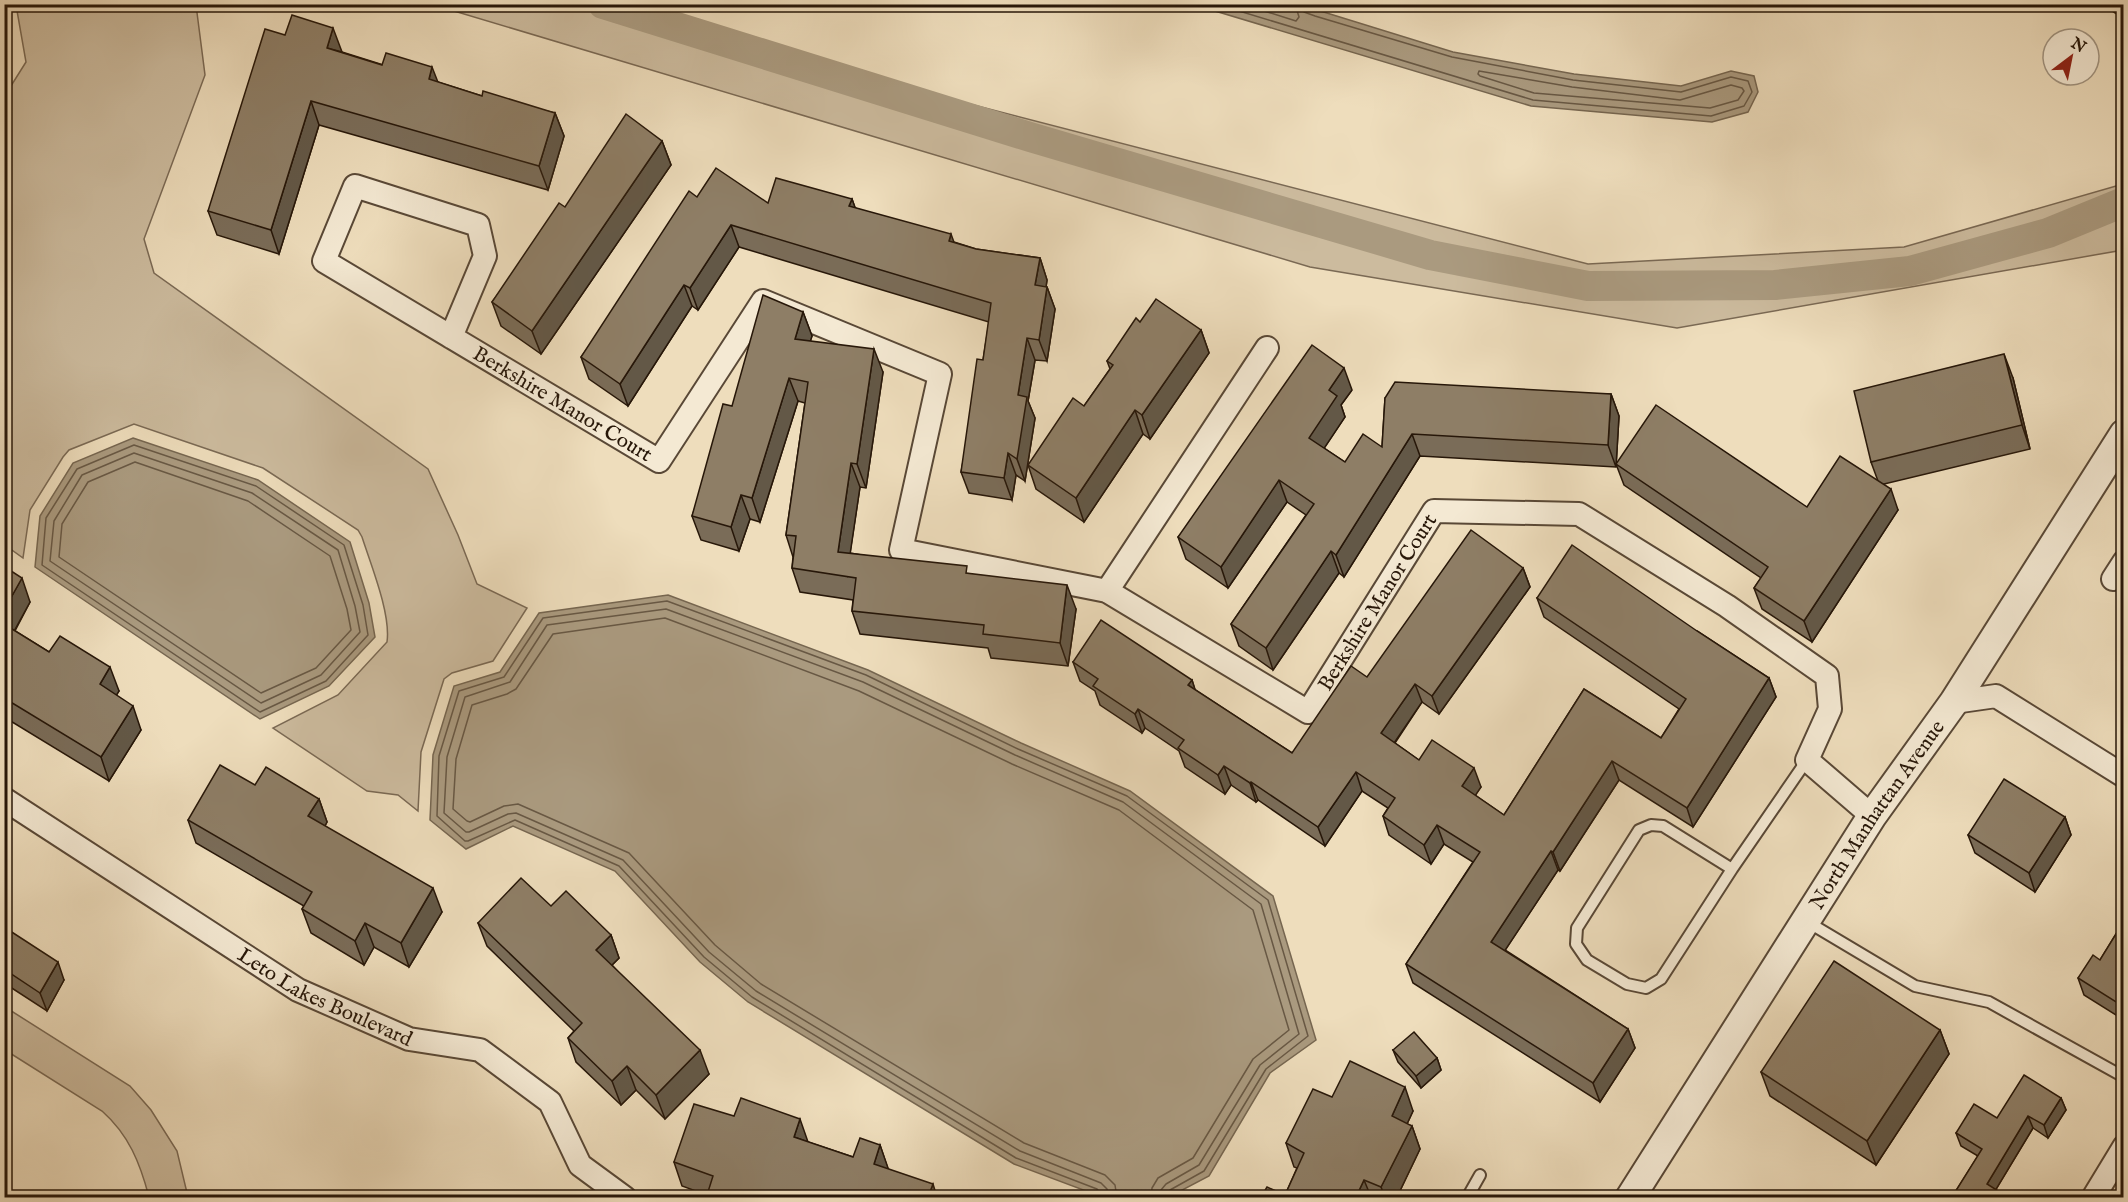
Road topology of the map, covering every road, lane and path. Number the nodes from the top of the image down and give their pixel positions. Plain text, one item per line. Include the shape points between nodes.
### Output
1 (451, 338) junction
2 (1267, 348) dead end
3 (2124, 434) edge
4 (1107, 591) junction
5 (1954, 702) junction
6 (1807, 760) junction
7 (2124, 776) edge
8 (4, 799) edge
9 (1872, 816) junction
10 (1732, 869) junction
11 (1806, 921) junction
12 (2124, 1077) edge
13 (2124, 1147) edge
14 (1480, 1175) dead end
15 (625, 1197) edge
16 (1467, 1197) edge
17 (1630, 1197) edge
18 (2093, 1197) edge

1 - 1 street, Berkshire Manor Court via 324,261 355,186 478,225 484,256
1 - 4 street, Berkshire Manor Court via 659,461 764,301 940,374 901,550
2 - 4 street
3 - 5 street, North Manhattan Avenue
4 - 6 street, Berkshire Manor Court via 1308,712 1434,511 1579,514 1727,606 1827,676 1830,709
5 - 7 street via 1996,696
5 - 9 street, North Manhattan Avenue
6 - 9 street
6 - 10 lane
8 - 15 street, Leto Lakes Boulevard via 298,990 408,1039 480,1050 550,1102 580,1165
9 - 11 street, North Manhattan Avenue
10 - 10 lane via 1664,826 1651,825 1639,830 1577,928 1576,944 1587,960 1627,984 1646,988 1661,979
11 - 12 lane via 1916,986 1989,1002
11 - 17 street, North Manhattan Avenue
13 - 18 street
14 - 16 lane

